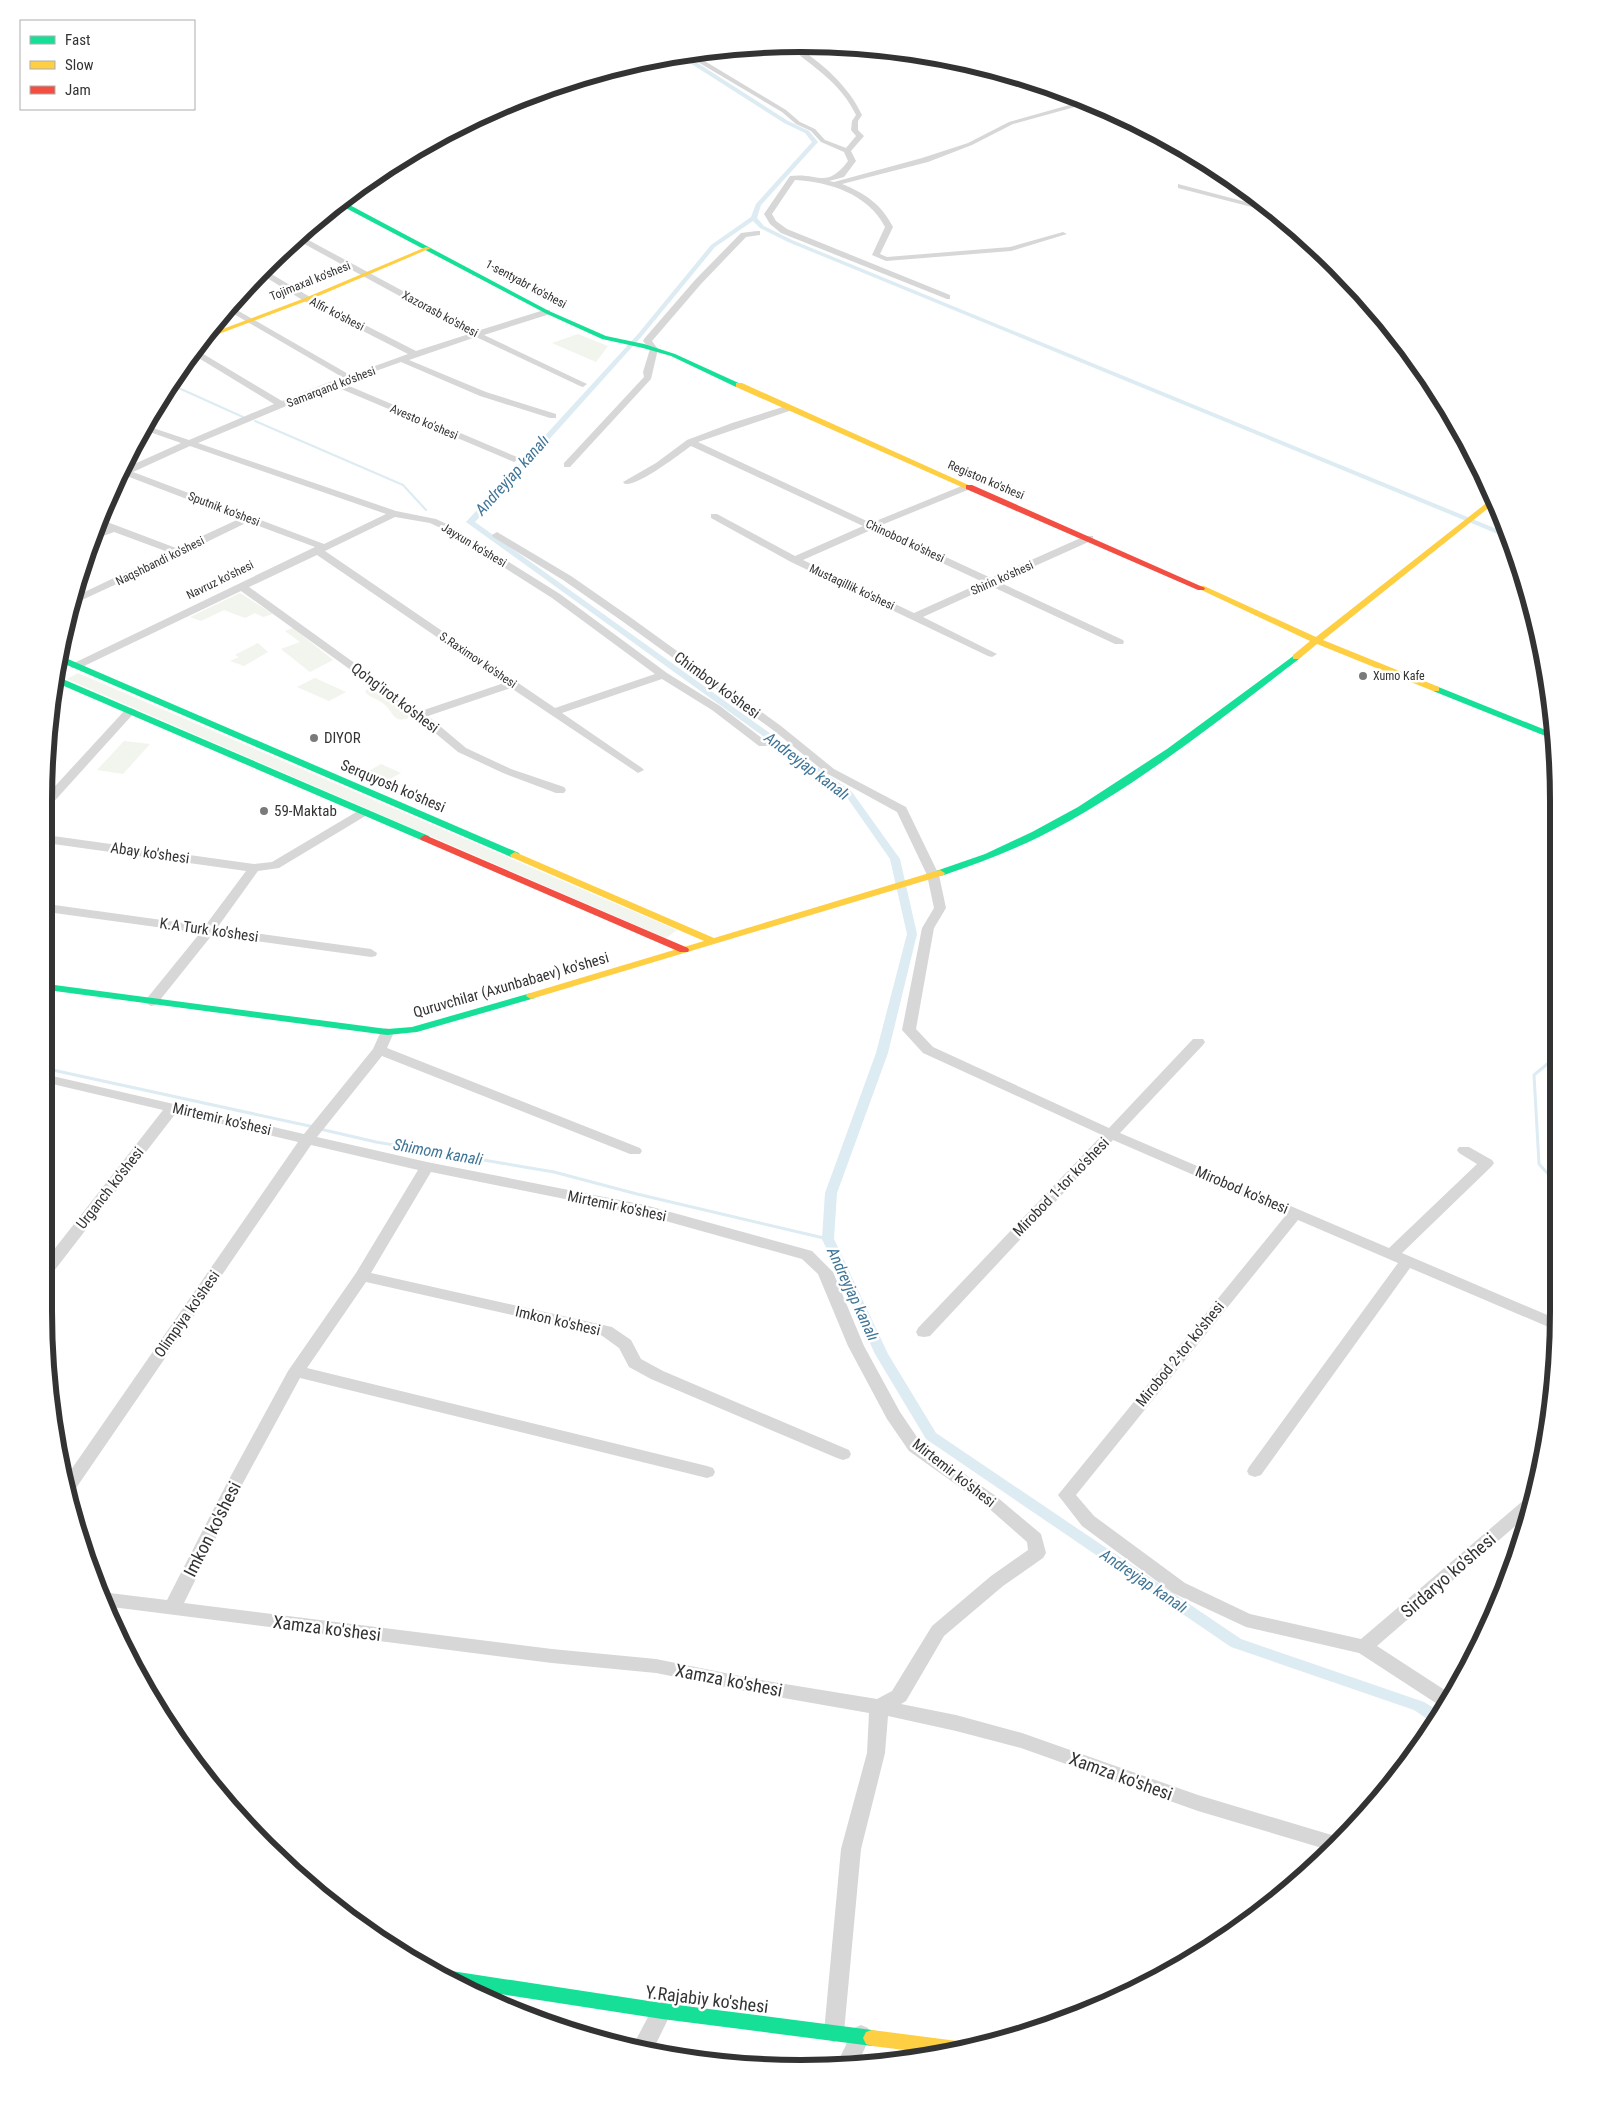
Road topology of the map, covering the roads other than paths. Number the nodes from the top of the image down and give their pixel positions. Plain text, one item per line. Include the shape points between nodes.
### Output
1 (800, 52) edge
2 (698, 60) edge
3 (1076, 105) edge
4 (847, 151) junction
5 (819, 181) junction
6 (834, 184) junction
7 (1181, 186) dead end
8 (348, 206) edge
9 (1256, 207) edge
10 (756, 233) dead end
11 (1063, 234) dead end
12 (305, 241) edge
13 (428, 248) junction
14 (365, 274) junction
15 (269, 276) edge
16 (947, 297) dead end
17 (307, 299) junction
18 (235, 312) edge
19 (547, 312) junction
20 (248, 320) junction
21 (218, 332) edge
22 (476, 334) junction
23 (649, 348) junction
24 (415, 354) junction
25 (200, 355) edge
26 (402, 360) junction
27 (349, 378) junction
28 (334, 383) junction
29 (583, 384) dead end
30 (284, 405) junction
31 (789, 408) junction
32 (553, 416) dead end
33 (151, 430) edge
34 (690, 442) junction
35 (190, 443) junction
36 (514, 459) dead end
37 (567, 465) dead end
38 (130, 469) edge
39 (128, 475) edge
40 (628, 482) dead end
41 (967, 487) junction
42 (1488, 504) edge
43 (394, 514) junction
44 (714, 516) dead end
45 (248, 518) junction
46 (106, 525) edge
47 (871, 526) junction
48 (114, 528) junction
49 (103, 533) edge
50 (497, 535) dead end
51 (1088, 538) junction
52 (320, 548) junction
53 (179, 552) junction
54 (795, 560) junction
55 (994, 582) junction
56 (240, 586) junction
57 (81, 598) edge
58 (914, 617) junction
59 (1317, 640) junction
60 (1119, 642) dead end
61 (992, 654) dead end
62 (66, 661) edge
63 (76, 666) junction
64 (65, 670) edge
65 (663, 675) junction
66 (63, 682) edge
67 (513, 684) junction
68 (130, 712) junction
69 (554, 712) junction
70 (420, 715) junction
71 (1547, 734) edge
72 (763, 744) dead end
73 (638, 770) dead end
74 (560, 790) dead end
75 (52, 796) edge
76 (364, 812) junction
77 (52, 840) edge
78 (254, 868) junction
79 (933, 875) junction
80 (52, 909) edge
81 (209, 930) junction
82 (713, 941) junction
83 (684, 950) junction
84 (371, 953) dead end
85 (52, 988) edge
86 (151, 1002) junction
87 (387, 1032) junction
88 (1198, 1042) dead end
89 (379, 1050) junction
90 (928, 1050) joint
91 (52, 1082) edge
92 (172, 1108) junction
93 (1111, 1134) junction
94 (308, 1138) junction
95 (1464, 1150) dead end
96 (635, 1152) dead end
97 (427, 1167) junction
98 (1295, 1213) junction
99 (1391, 1255) junction
100 (1407, 1262) junction
101 (52, 1263) edge
102 (362, 1276) junction
103 (1550, 1323) edge
104 (924, 1332) dead end
105 (296, 1371) junction
106 (842, 1454) dead end
107 (1255, 1470) dead end
108 (707, 1472) dead end
109 (72, 1481) edge
110 (1524, 1509) edge
111 (111, 1600) edge
112 (172, 1609) junction
113 (1364, 1647) junction
114 (1442, 1698) edge
115 (879, 1707) junction
116 (1329, 1843) edge
117 (467, 1982) edge
118 (662, 2011) junction
119 (834, 2032) junction
120 (861, 2036) junction
121 (645, 2044) edge
122 (942, 2047) edge
123 (850, 2059) edge

1 - 4 street via 821,66 859,115 854,130 860,136
2 - 4 street via 784,111 813,130 823,141
3 - 6 street via 1011,123 970,144 925,160
4 - 5 street via 852,161 841,175
5 - 6 street
5 - 16 street via 793,178 768,214 773,222 784,231
6 - 11 street via 864,198 879,210 890,226 876,255 886,259 1011,249
7 - 9 street
8 - 13 street
10 - 23 street via 744,235 698,282 646,341
12 - 14 street, Xazorasb ko'shesi
13 - 14 street, Tojimaxal ko'shesi
13 - 19 street, 1-sentyabr ko'shesi
14 - 17 street, Tojimaxal ko'shesi
14 - 22 street, Xazorasb ko'shesi
15 - 17 street, Alfir ko'shesi
17 - 20 street, Tojimaxal ko'shesi
17 - 24 street, Alfir ko'shesi
18 - 20 street
19 - 22 street, Samarqand ko'shesi
19 - 23 street, 1-sentyabr ko'shesi via 613,340
20 - 21 street, Tojimaxal ko'shesi
20 - 27 street
22 - 24 street, Samarqand ko'shesi
22 - 29 street, Xazorasb ko'shesi
23 - 31 street, Registon ko'shesi via 673,355
23 - 37 street via 648,377 644,383
24 - 26 street, Samarqand ko'shesi
25 - 30 street
26 - 27 street, Samarqand ko'shesi
26 - 32 street via 483,394
27 - 28 street, Samarqand ko'shesi
28 - 30 street, Samarqand ko'shesi
28 - 36 street, Avesto ko'shesi
30 - 35 street, Samarqand ko'shesi
31 - 34 street
31 - 41 street, Registon ko'shesi
33 - 35 street, Jayxun ko'shesi
34 - 40 street via 659,465
34 - 47 street, Chinobod ko'shesi
35 - 38 street, Samarqand ko'shesi
35 - 43 street, Jayxun ko'shesi
39 - 45 street, Sputnik ko'shesi
41 - 47 street
41 - 51 street, Registon ko'shesi
42 - 59 street, Quruvchilar (Axunbabaev) ko'shesi
43 - 52 street, Navruz ko'shesi
43 - 65 street, Jayxun ko'shesi via 434,521 450,529 556,596
44 - 54 street, Mustaqillik ko'shesi
45 - 52 street, Sputnik ko'shesi
45 - 53 street, Naqshbandi ko'shesi
46 - 48 street
47 - 54 street
47 - 55 street, Chinobod ko'shesi
48 - 49 street
48 - 53 street
50 - 79 street, Chimboy ko'shesi via 618,614 777,728 830,771 902,810
51 - 55 street, Shirin ko'shesi
51 - 59 street, Registon ko'shesi
52 - 56 street, Navruz ko'shesi
52 - 67 street, S.Raximov ko'shesi
53 - 57 street, Naqshbandi ko'shesi
54 - 58 street, Mustaqillik ko'shesi
55 - 58 street, Shirin ko'shesi
55 - 60 street, Chinobod ko'shesi
56 - 63 street, Navruz ko'shesi
56 - 70 street, Qo'ng'irot ko'shesi
58 - 61 street, Mustaqillik ko'shesi
59 - 71 street, Registon ko'shesi
59 - 79 street, Quruvchilar (Axunbabaev) ko'shesi via 1160,759 1060,822 968,865
62 - 63 street, Serquyosh ko'shesi
63 - 64 street, Navruz ko'shesi
63 - 82 street, Serquyosh ko'shesi
65 - 69 street
65 - 72 street, Jayxun ko'shesi via 716,708
66 - 68 street
67 - 69 street, S.Raximov ko'shesi
67 - 70 street
68 - 75 street
68 - 76 street
69 - 73 street, S.Raximov ko'shesi
70 - 74 street, Qo'ng'irot ko'shesi via 462,750 507,772
76 - 78 street, Abay ko'shesi via 276,865
76 - 83 street
77 - 78 street, Abay ko'shesi
78 - 81 street
79 - 82 street, Quruvchilar (Axunbabaev) ko'shesi
79 - 90 street, Chimboy ko'shesi via 940,908 928,928 909,1030
80 - 81 street, K.A Turk ko'shesi
81 - 84 street, K.A Turk ko'shesi
81 - 86 street
82 - 83 street, Quruvchilar (Axunbabaev) ko'shesi
83 - 87 street, Quruvchilar (Axunbabaev) ko'shesi via 458,1018 413,1030
85 - 86 street, Quruvchilar (Axunbabaev) ko'shesi
86 - 87 street, Quruvchilar (Axunbabaev) ko'shesi
87 - 89 street, Olimpiya ko'shesi
88 - 93 street, Mirobod 1-tor ko'shesi
89 - 94 street, Olimpiya ko'shesi
89 - 96 street
90 - 93 street, Mirobod ko'shesi
91 - 92 street, Mirtemir ko'shesi
92 - 94 street, Mirtemir ko'shesi
92 - 101 street, Urganch ko'shesi
93 - 98 street, Mirobod ko'shesi
93 - 104 street, Mirobod 1-tor ko'shesi
94 - 97 street, Mirtemir ko'shesi
94 - 109 street, Olimpiya ko'shesi
95 - 99 street via 1487,1163
97 - 102 street, Imkon ko'shesi
97 - 115 street, Mirtemir ko'shesi via 644,1210 807,1254 825,1272 856,1346 893,1415 916,1446 991,1501 1035,1539 1037,1553 997,1581 938,1631 899,1696
98 - 99 street, Mirobod ko'shesi
98 - 113 street, Mirobod 2-tor ko'shesi via 1066,1495 1088,1521 1179,1588 1246,1620
99 - 100 street, Mirobod ko'shesi
100 - 103 street, Mirobod ko'shesi
100 - 107 street
102 - 105 street, Imkon ko'shesi
102 - 106 street, Imkon ko'shesi via 606,1331 622,1340 631,1349 636,1363 650,1371
105 - 108 street
105 - 112 street, Imkon ko'shesi
110 - 113 street, Sirdaryo ko'shesi
111 - 112 street, Xamza ko'shesi
112 - 115 street, Xamza ko'shesi via 656,1666
113 - 114 street
115 - 116 street, Xamza ko'shesi via 1022,1741 1198,1803
115 - 119 street via 876,1753 851,1849
117 - 118 street, Y.Rajabiy ko'shesi
118 - 119 street, Y.Rajabiy ko'shesi
118 - 121 street
119 - 120 street, Y.Rajabiy ko'shesi
120 - 122 street, Y.Rajabiy ko'shesi
120 - 123 street

